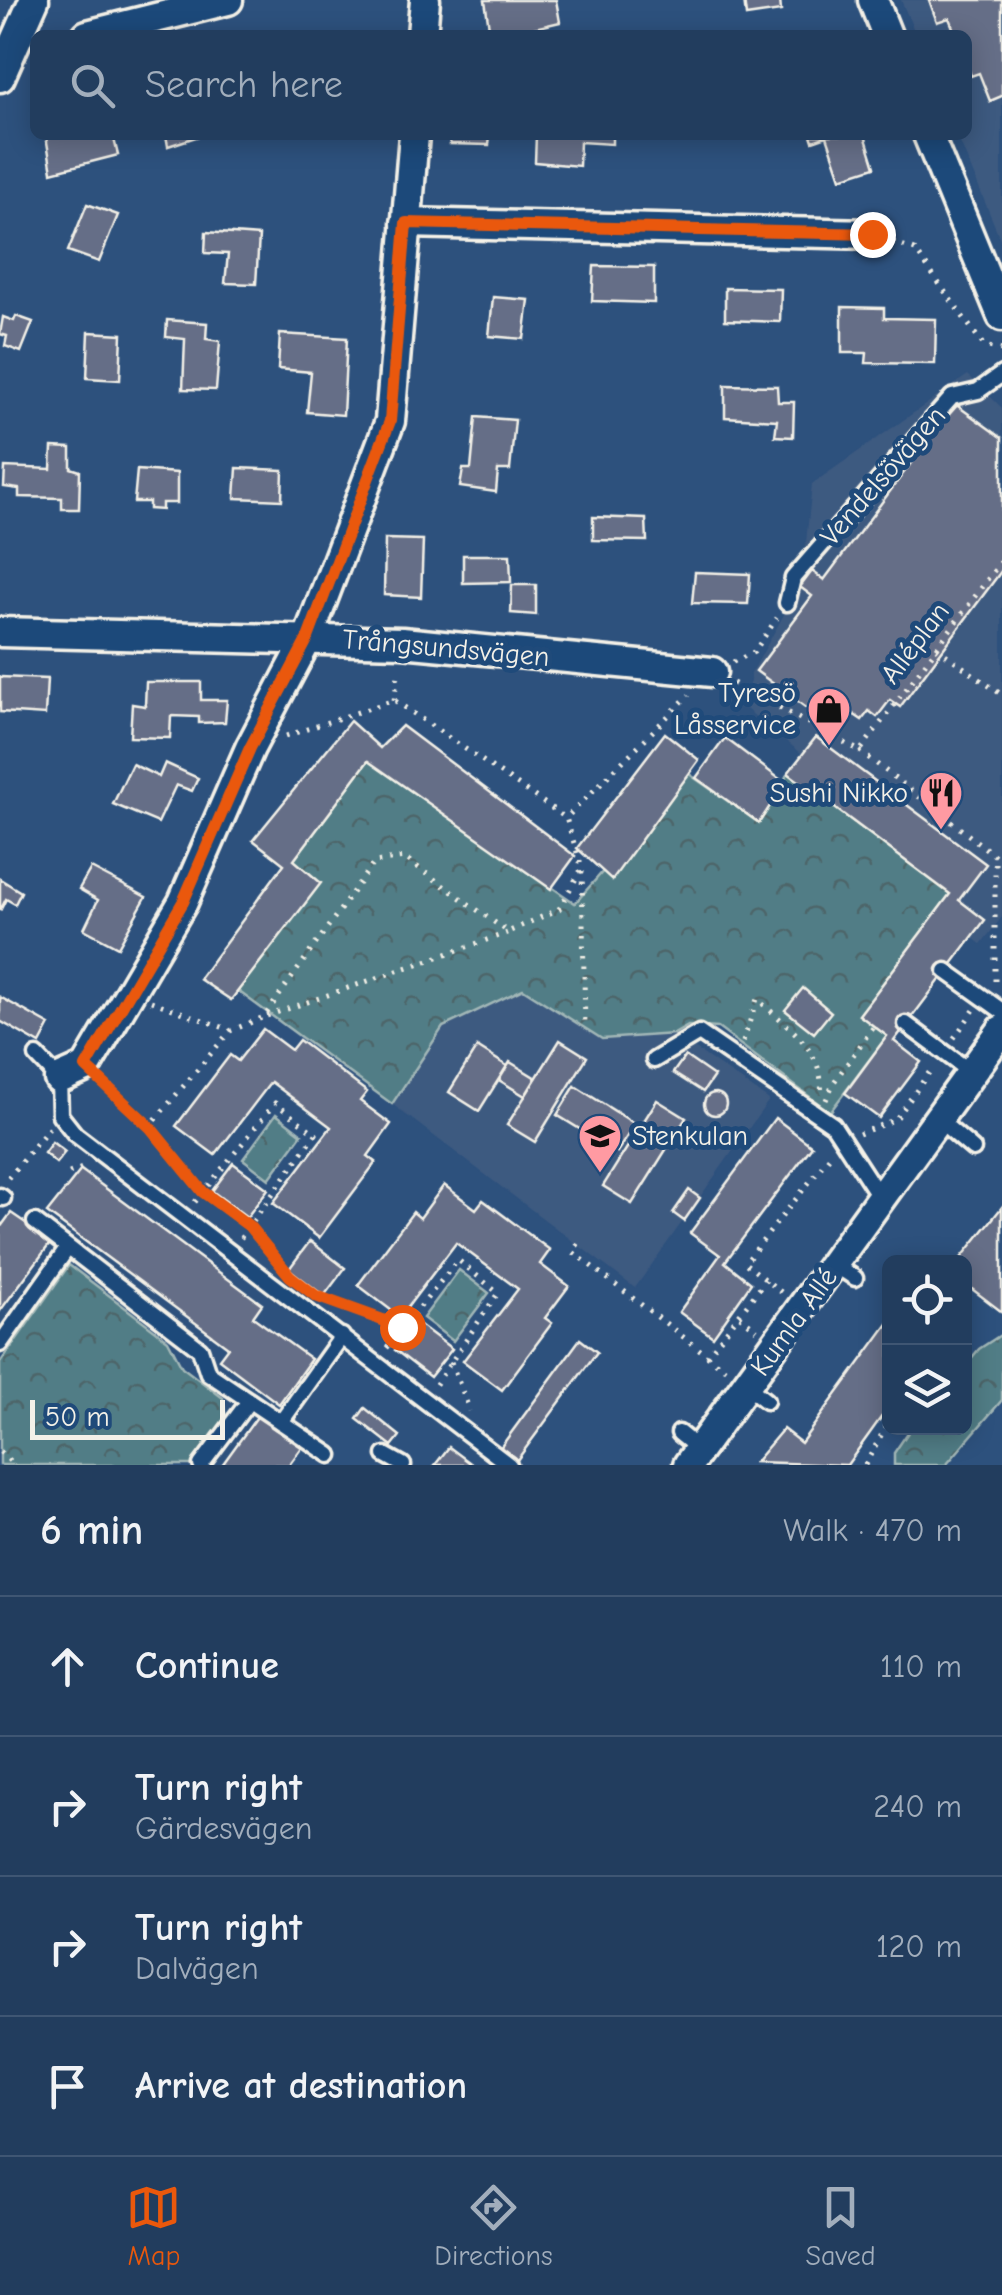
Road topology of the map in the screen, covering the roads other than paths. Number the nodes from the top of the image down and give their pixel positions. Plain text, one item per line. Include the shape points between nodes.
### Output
1 (34, 0) edge
2 (228, 0) edge
3 (425, 0) edge
4 (873, 0) edge
5 (106, 30) edge
6 (422, 30) edge
7 (885, 30) edge
8 (11, 59) edge
9 (414, 140) edge
10 (930, 140) edge
11 (406, 223) junction
12 (872, 234) road end
13 (1002, 316) edge
14 (1002, 374) edge
15 (787, 603) road end
16 (0, 632) edge
17 (308, 638) junction
18 (712, 672) road end
19 (946, 971) dead end
20 (1002, 1011) edge
21 (906, 1024) dead end
22 (1002, 1030) edge
23 (38, 1056) dead end
24 (654, 1060) dead end
25 (972, 1073) junction
26 (59, 1079) junction
27 (939, 1120) junction
28 (974, 1149) dead end
29 (882, 1200) junction
30 (35, 1222) dead end
31 (67, 1249) junction
32 (342, 1336) junction
33 (0, 1344) edge
34 (249, 1400) junction
35 (281, 1422) junction
36 (689, 1450) edge
37 (330, 1455) dead end
38 (385, 1455) dead end
39 (201, 1465) edge
40 (403, 1465) edge
41 (508, 1465) edge

1 - 8 street
2 - 5 street
3 - 6 street
4 - 7 street
9 - 11 street
10 - 13 street
11 - 12 street
11 - 17 street via 390,421
14 - 15 lane, Vendelsövägen via 978,392 952,396 793,578
16 - 17 street, Trångsundsvägen
17 - 18 street, Trångsundsvägen
17 - 26 street via 250,748 183,902 86,1067
19 - 20 lane
21 - 25 lane
22 - 25 street, Kumla Allé
23 - 26 lane
24 - 29 lane via 698,1033 833,1125
25 - 27 street, Kumla Allé
26 - 32 lane via 60,1114 75,1134
27 - 28 lane
27 - 29 street, Kumla Allé
29 - 36 street, Kumla Allé via 845,1271 802,1310 756,1393
30 - 31 lane
31 - 33 lane
31 - 34 lane via 200,1349 208,1373
32 - 35 lane
32 - 41 lane
34 - 35 lane
34 - 39 lane
35 - 37 lane
38 - 40 lane

